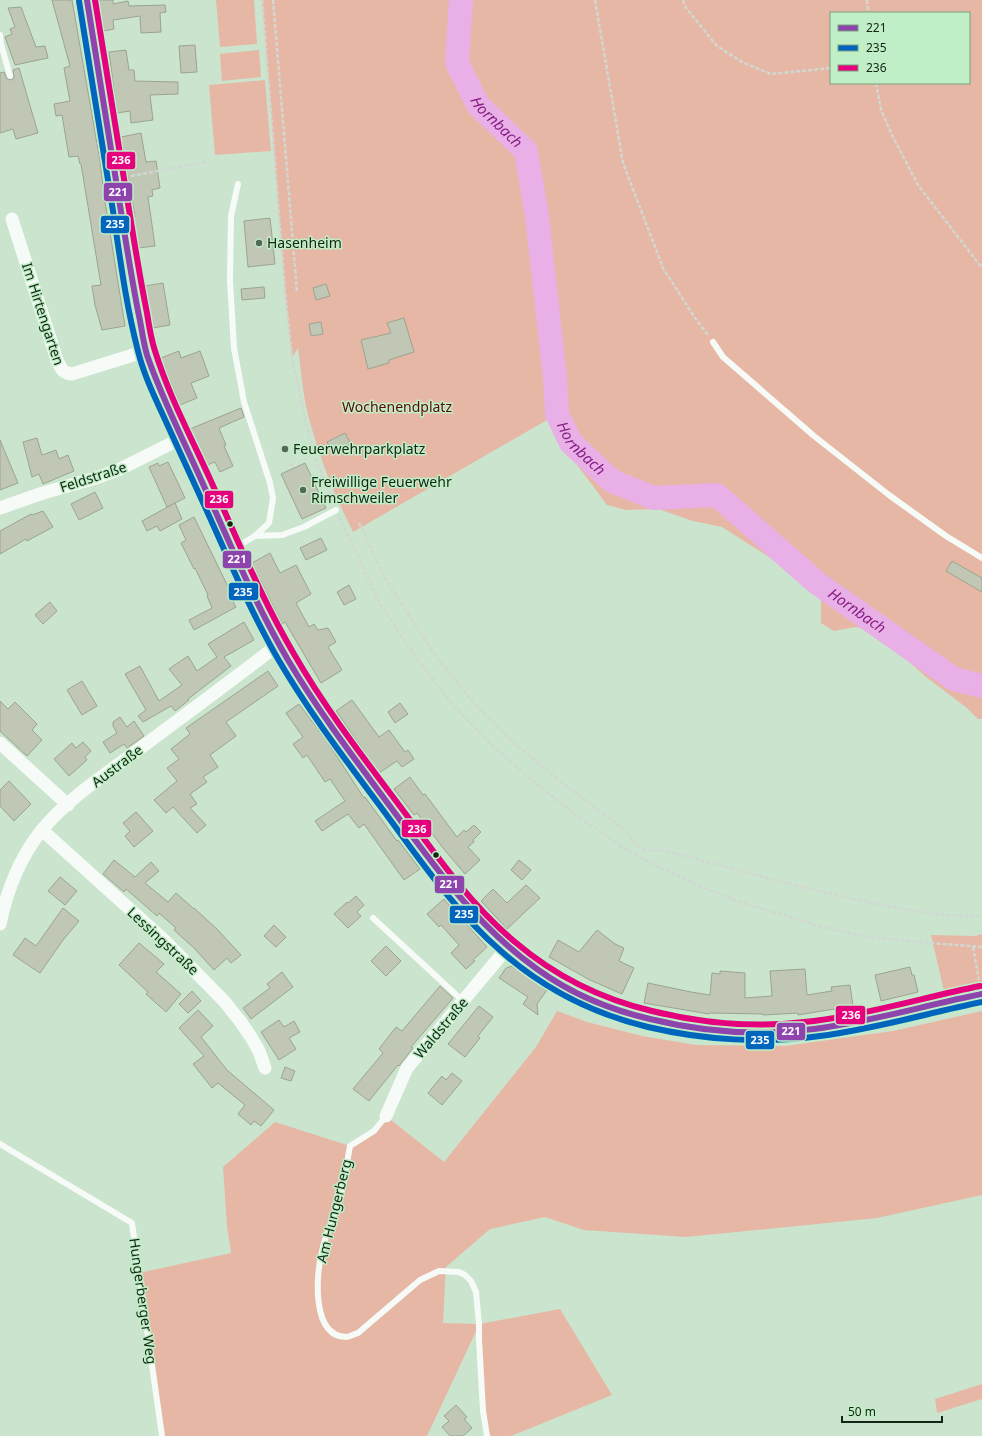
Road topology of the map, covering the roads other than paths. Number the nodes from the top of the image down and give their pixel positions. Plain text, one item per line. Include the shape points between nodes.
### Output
1 (87, 0) edge
2 (0, 36) edge
3 (10, 76) dead end
4 (238, 184) dead end
5 (12, 219) dead end
6 (713, 342) road end
7 (146, 351) junction
8 (182, 438) junction
9 (0, 508) edge
10 (336, 510) road end
11 (255, 536) junction
12 (233, 548) junction
13 (982, 558) edge
14 (279, 644) junction
15 (0, 742) edge
16 (68, 805) junction
17 (42, 830) junction
18 (373, 918) dead end
19 (0, 924) edge
20 (508, 947) junction
21 (980, 988) edge
22 (463, 1000) junction
23 (265, 1068) dead end
24 (386, 1116) joint
25 (0, 1144) edge
26 (162, 1436) edge
27 (487, 1436) edge

1 - 7 main road via 132,282
2 - 3 lane
4 - 11 lane via 231,216 230,281 234,348 244,402 273,498 269,523
5 - 7 street, Im Hirtengarten via 62,371 72,374
6 - 13 lane via 723,357 814,436 889,495
7 - 8 main road
8 - 9 street, Feldstraße via 120,469
8 - 12 main road
10 - 11 lane via 282,535
11 - 12 lane
12 - 14 main road
14 - 16 street, Austraße
14 - 20 main road via 305,688 426,854 471,909
15 - 16 street
16 - 17 street, Austraße
17 - 19 street, Austraße via 17,868
17 - 23 street, Lessingstraße via 164,940 224,1001 251,1037
18 - 22 lane
20 - 21 main road via 562,985 622,1011 699,1029 726,1032 807,1030 838,1025 944,1002
20 - 22 street, Waldstraße
22 - 24 street, Waldstraße via 407,1068
24 - 27 lane, Am Hungerberg via 374,1130 350,1146 341,1194 322,1251 317,1289 321,1315 326,1326 334,1334 347,1337 358,1333 420,1280 439,1271 465,1275 472,1281 476,1292 483,1411
25 - 26 lane, Hungerberger Weg via 132,1224

